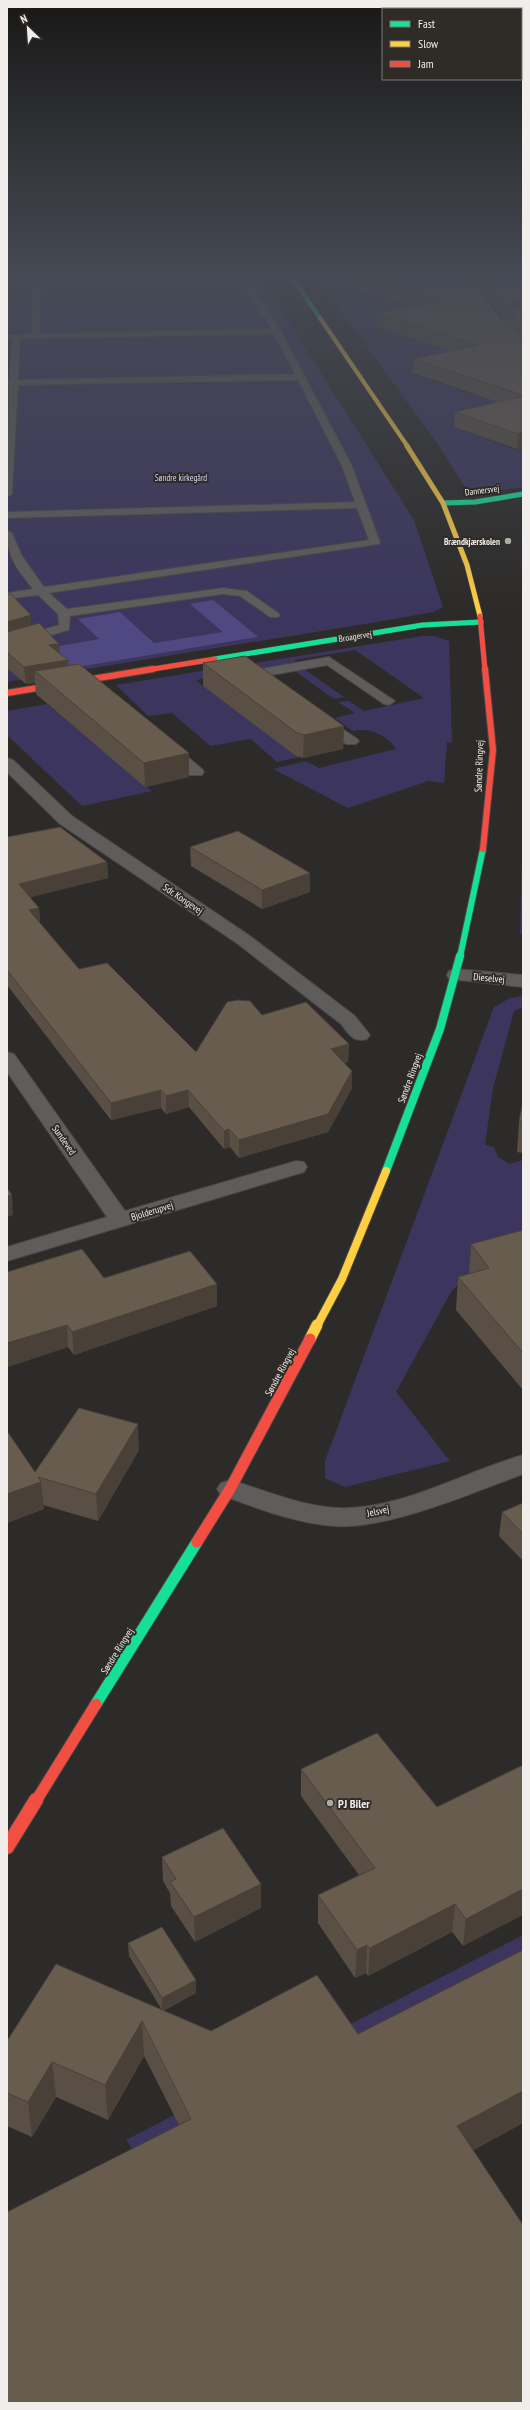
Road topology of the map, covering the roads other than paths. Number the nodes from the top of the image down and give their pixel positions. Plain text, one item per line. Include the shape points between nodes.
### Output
1 (10, 384) edge
2 (303, 384) edge
3 (366, 384) edge
4 (7, 494) edge
5 (523, 494) edge
6 (443, 503) junction
7 (361, 505) junction
8 (7, 515) edge
9 (7, 533) edge
10 (39, 591) junction
11 (7, 596) edge
12 (64, 613) junction
13 (274, 615) dead end
14 (481, 622) junction
15 (7, 644) edge
16 (230, 656) junction
17 (255, 674) junction
18 (87, 679) junction
19 (273, 687) edge
20 (7, 693) edge
21 (106, 695) edge
22 (388, 701) dead end
23 (310, 712) edge
24 (154, 736) edge
25 (351, 741) dead end
26 (7, 764) edge
27 (196, 772) dead end
28 (456, 975) junction
29 (523, 981) edge
30 (360, 1035) dead end
31 (7, 1058) edge
32 (296, 1167) dead end
33 (121, 1221) junction
34 (7, 1254) edge
35 (523, 1464) edge
36 (230, 1490) junction
37 (7, 1847) edge

1 - 4 lane
2 - 7 lane via 347,466
3 - 6 main road, Søndre Ringvej
5 - 6 main road, Dannersvej via 475,502
6 - 14 main road, Søndre Ringvej via 467,565
7 - 8 lane
7 - 10 lane via 375,542
9 - 10 lane via 13,553
10 - 11 lane
10 - 12 lane
12 - 13 lane via 222,591 243,593
12 - 15 lane via 65,627
14 - 16 main road, Broagervej via 423,625
14 - 28 main road, Søndre Ringvej via 492,758 486,835
16 - 17 street
16 - 18 main road, Broagervej
17 - 19 street
17 - 22 lane via 328,661
18 - 20 main road, Broagervej
18 - 21 street
23 - 25 street
24 - 27 street
26 - 30 street, Sdr. Kongevej via 66,820 244,940 348,1020
28 - 29 street, Dieselvej
28 - 36 main road, Søndre Ringvej via 440,1029 342,1279
31 - 33 street, Sundeved
32 - 33 street, Bjolderupvej
33 - 34 street, Bjolderupvej
35 - 36 street, Jelsvej via 420,1502 347,1517 289,1508
36 - 37 main road, Søndre Ringvej

